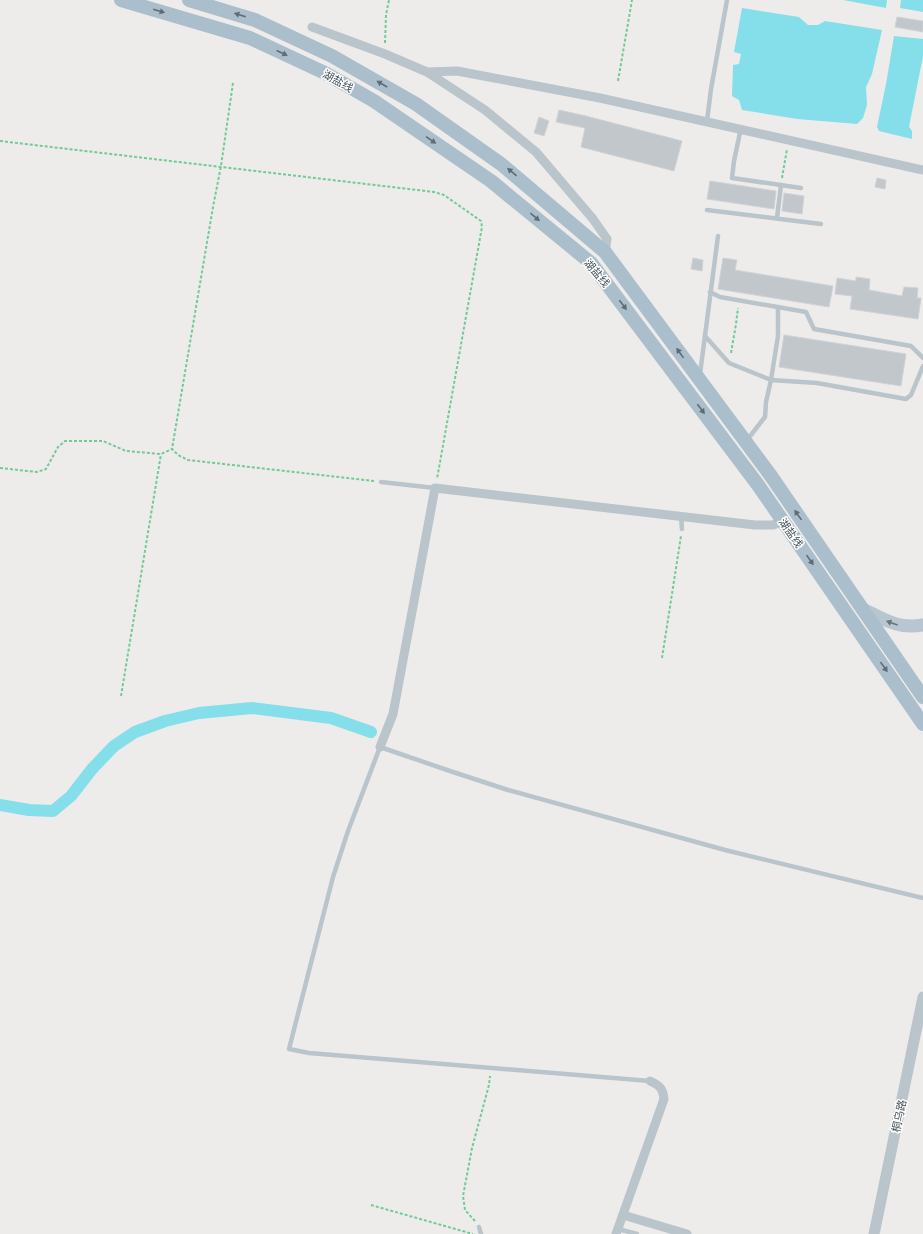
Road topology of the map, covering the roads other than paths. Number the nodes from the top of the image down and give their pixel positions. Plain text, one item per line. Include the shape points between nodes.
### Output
1 (122, 0) edge
2 (189, 0) edge
3 (725, 1) edge
4 (312, 28) dead end
5 (426, 72) junction
6 (707, 121) junction
7 (741, 128) junction
8 (923, 170) edge
9 (781, 185) junction
10 (801, 188) dead end
11 (707, 210) dead end
12 (777, 218) junction
13 (821, 224) dead end
14 (718, 236) dead end
15 (606, 252) junction
16 (710, 292) junction
17 (778, 307) junction
18 (705, 336) junction
19 (923, 358) edge
20 (923, 366) edge
21 (699, 379) junction
22 (771, 380) junction
23 (745, 442) junction
24 (381, 482) road end
25 (435, 488) junction
26 (681, 517) junction
27 (783, 521) junction
28 (682, 529) road end
29 (863, 610) junction
30 (923, 625) edge
31 (923, 697) edge
32 (923, 724) edge
33 (380, 746) junction
34 (923, 898) edge
35 (923, 997) edge
36 (650, 1081) joint
37 (623, 1215) junction
38 (479, 1227) road end
39 (617, 1231) edge
40 (481, 1234) edge
41 (637, 1234) edge
42 (687, 1234) edge
43 (874, 1234) edge

1 -> 27 main road, 湖盐线 via 250,38 325,73 374,101 491,181 591,263
15 -> 2 main road, 湖盐线 via 501,164 416,104 332,56 255,20
3 - 6 lane
4 - 5 street via 385,54
5 - 6 street via 457,71
5 - 15 street via 485,110 536,152 607,239
6 - 7 street
7 - 8 street
7 - 9 lane via 732,178
9 - 10 lane
9 - 12 lane
11 - 12 lane
12 - 13 lane
14 - 16 lane
21 -> 15 main road, 湖盐线
16 - 17 lane via 720,297
16 - 18 lane
17 - 19 lane via 806,312 814,329 911,346
17 - 22 lane via 778,336
18 - 21 lane
18 - 22 lane via 729,363
20 - 22 lane via 911,395 906,399 816,383
21 - 23 main road, 湖盐线
22 - 23 lane via 765,417
29 -> 23 main road, 湖盐线
24 - 25 lane
25 - 26 street
25 - 33 street via 393,714
26 - 27 street via 755,525
26 - 28 lane
27 -> 32 main road, 湖盐线
30 -> 29 main road via 910,627 894,624
29 - 31 main road, 湖盐线
33 - 34 lane via 523,794 725,850
33 - 36 lane via 333,877 289,1049 309,1053
35 - 43 street, 桐乌路
36 - 37 street via 663,1090 664,1099
37 - 39 street
37 - 42 street
38 - 40 lane
39 - 41 lane

